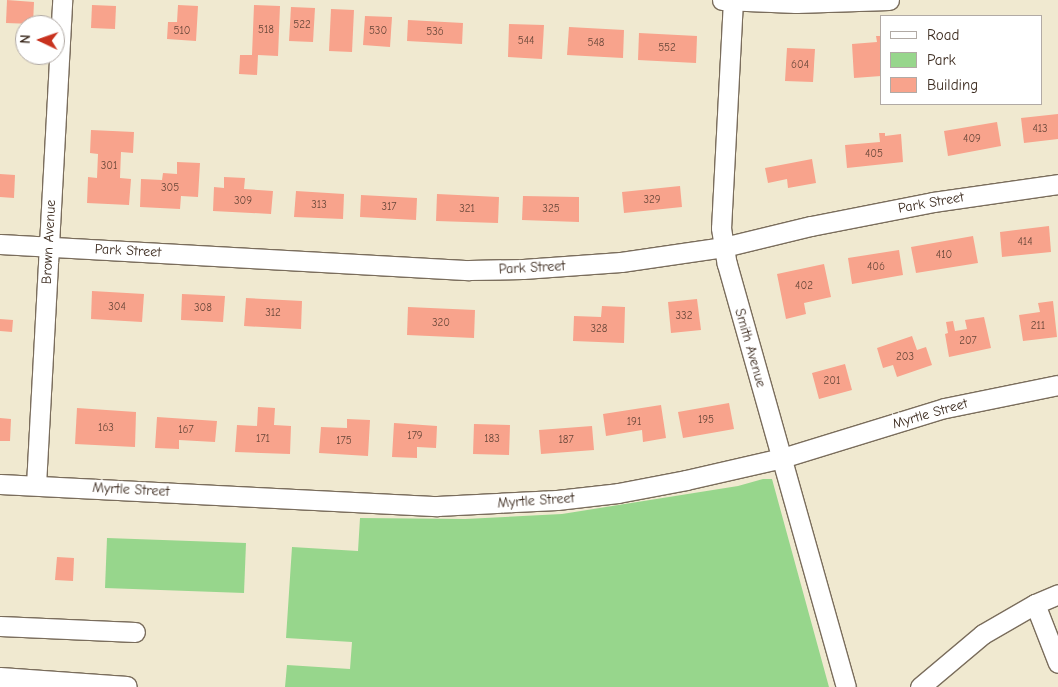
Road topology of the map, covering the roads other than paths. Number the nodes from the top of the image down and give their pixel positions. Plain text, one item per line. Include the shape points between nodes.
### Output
1 (62, 0) edge
2 (722, 0) edge
3 (733, 0) edge
4 (889, 0) edge
5 (1058, 184) edge
6 (0, 244) edge
7 (49, 247) junction
8 (724, 247) junction
9 (1058, 385) edge
10 (782, 458) junction
11 (0, 484) edge
12 (36, 485) junction
13 (1058, 594) edge
14 (1035, 604) junction
15 (0, 626) edge
16 (135, 632) dead end
17 (1058, 663) edge
18 (0, 678) edge
19 (127, 686) edge
20 (846, 687) edge
21 (920, 687) edge

1 - 7 street, Brown Avenue
2 - 3 street
3 - 4 street via 796,4
3 - 8 street, Smith Avenue via 721,228
5 - 8 street, Park Street via 933,202
6 - 7 street, Park Street
7 - 8 street, Park Street via 493,270 621,262
7 - 12 street, Brown Avenue
8 - 10 street, Smith Avenue via 747,342
9 - 10 street, Myrtle Street via 945,408
10 - 12 street, Myrtle Street via 618,493 468,505 368,504
10 - 20 street, Smith Avenue
11 - 12 street, Myrtle Street
13 - 14 street
14 - 17 street
14 - 21 street via 983,634
15 - 16 street
18 - 19 street

